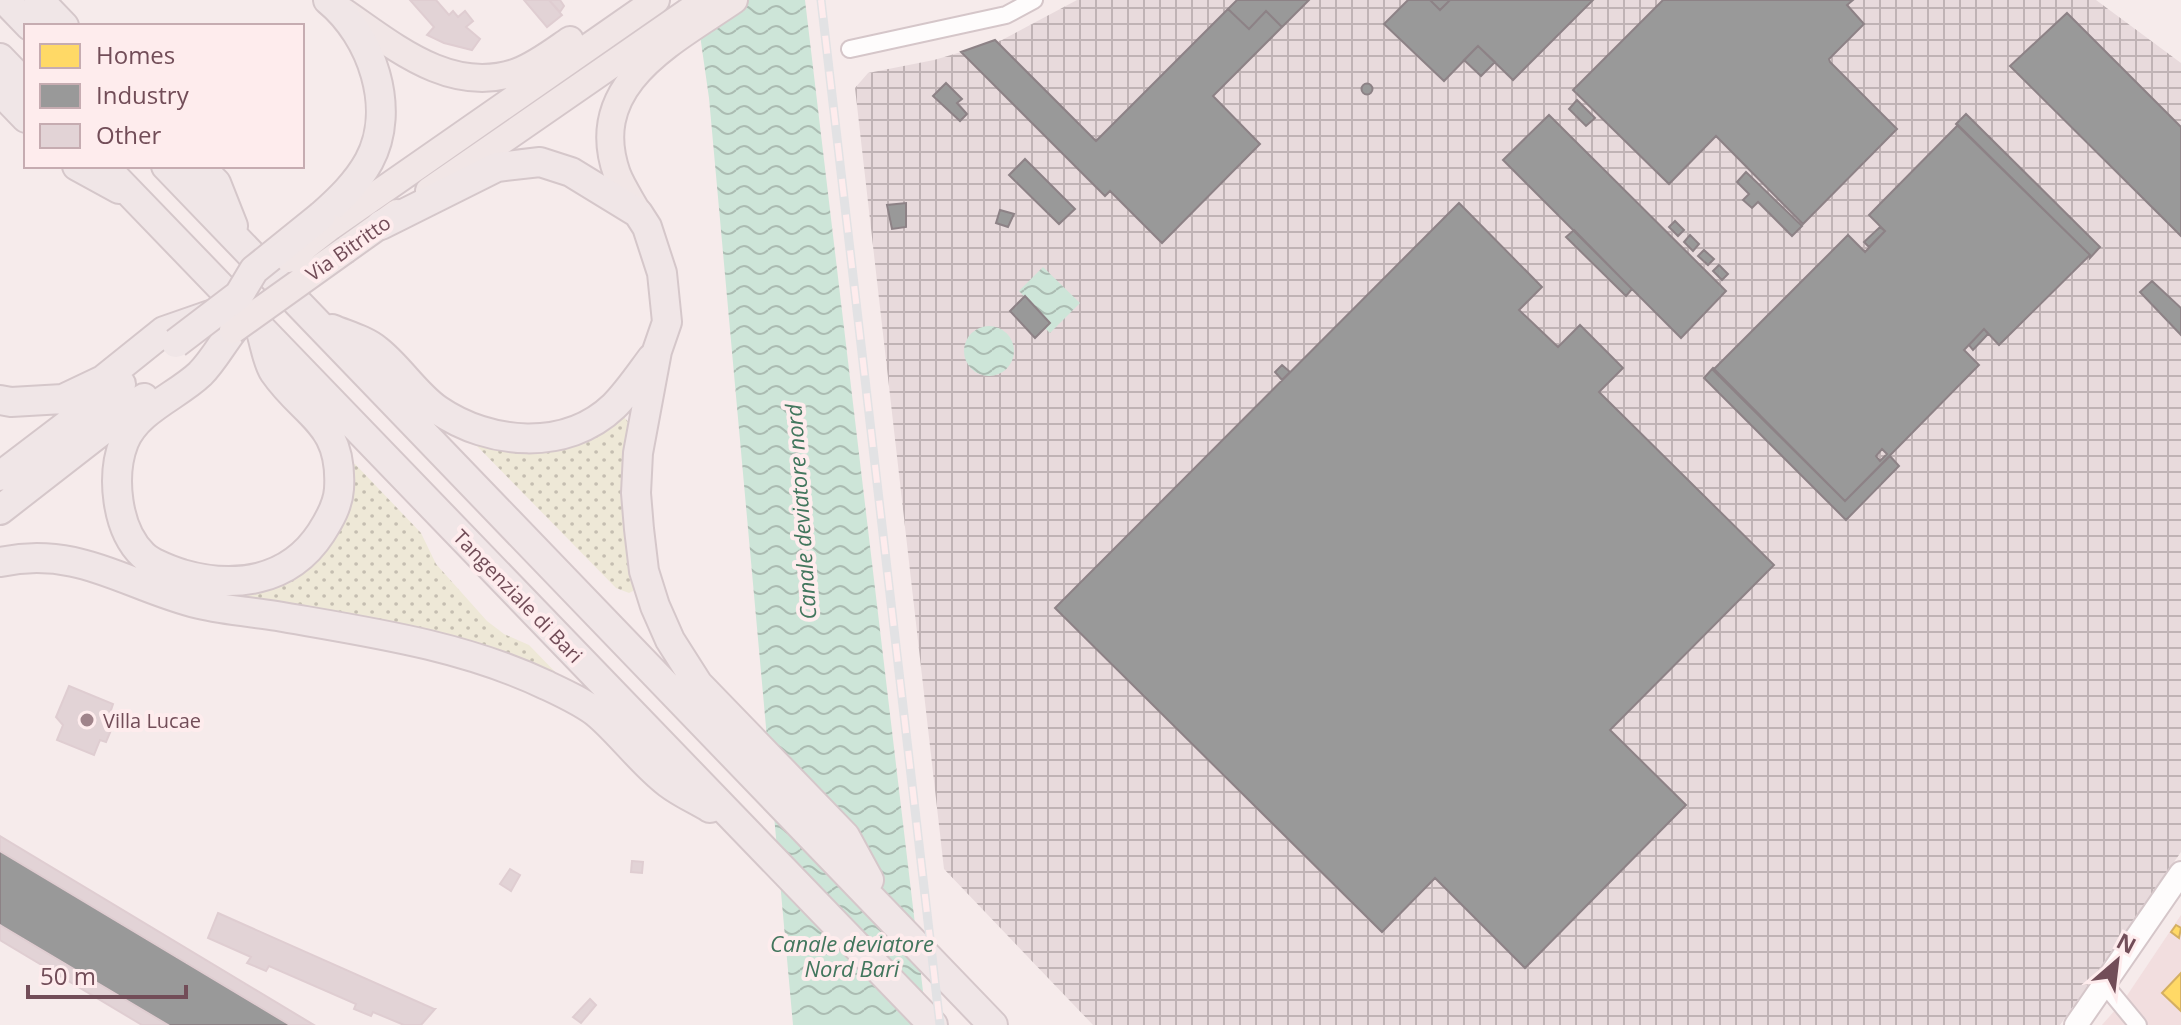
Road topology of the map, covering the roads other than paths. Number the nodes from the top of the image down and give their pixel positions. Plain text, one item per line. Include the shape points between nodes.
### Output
1 (5, 0) edge
2 (39, 0) edge
3 (629, 0) edge
4 (656, 0) edge
5 (705, 0) edge
6 (734, 0) edge
7 (1034, 0) edge
8 (334, 5) edge
9 (28, 24) edge
10 (62, 24) edge
11 (850, 49) dead end
12 (0, 58) edge
13 (24, 83) edge
14 (0, 91) edge
15 (24, 116) edge
16 (81, 168) edge
17 (106, 168) edge
18 (168, 168) edge
19 (201, 168) edge
20 (133, 197) junction
21 (638, 213) junction
22 (326, 222) junction
23 (381, 225) junction
24 (239, 241) junction
25 (318, 323) junction
26 (236, 324) junction
27 (657, 351) junction
28 (184, 352) junction
29 (0, 400) edge
30 (0, 476) edge
31 (0, 510) edge
32 (0, 562) edge
33 (755, 761) junction
34 (740, 826) junction
35 (2179, 880) edge
36 (2105, 985) junction
37 (985, 1017) edge
38 (933, 1025) edge
39 (2076, 1025) edge
40 (2138, 1025) edge

1 - 9 highway
2 - 10 highway
3 - 8 main road via 517,72 484,77 437,71
4 - 22 main road, Via Bitritto via 515,100
5 - 23 main road, Via Bitritto
6 - 21 main road via 639,67 621,90 611,144 617,174
7 - 11 street via 1006,15
8 - 22 highway, Via Bitritto via 365,47 378,81 381,117 371,158
12 - 13 highway
14 - 15 highway
16 - 20 highway
17 - 20 highway, Tangenziale di Bari
18 - 24 highway
19 - 24 highway via 216,183
20 - 26 highway, Tangenziale di Bari
21 - 23 highway via 571,172 540,162 497,167
21 - 27 highway via 662,273 667,322
22 - 26 highway, Via Bitritto, bridge via 254,270 239,295
23 - 26 main road, Via Bitritto, bridge
24 - 25 highway
25 - 27 highway via 375,348 435,408 468,428 513,438 554,435 586,425 613,407
25 - 33 highway
26 - 26 highway via 328,430 337,455 340,491 333,515 292,563 266,576 208,581 144,556 125,526 116,493 117,466 125,439 141,418 201,373
26 - 28 highway, Via Bitritto, bridge
26 - 29 highway via 164,331 103,380 63,399
26 - 34 highway, Tangenziale di Bari
27 - 33 highway via 638,453 636,493 644,571 670,640
28 - 30 highway, Via Bitritto
28 - 31 highway, Via Bitritto
32 - 34 highway via 79,562 201,604 382,635 502,667 596,713 668,783
33 - 37 highway via 845,836 887,914
34 - 38 highway, Tangenziale di Bari
35 - 36 street
36 - 39 street
36 - 40 street

